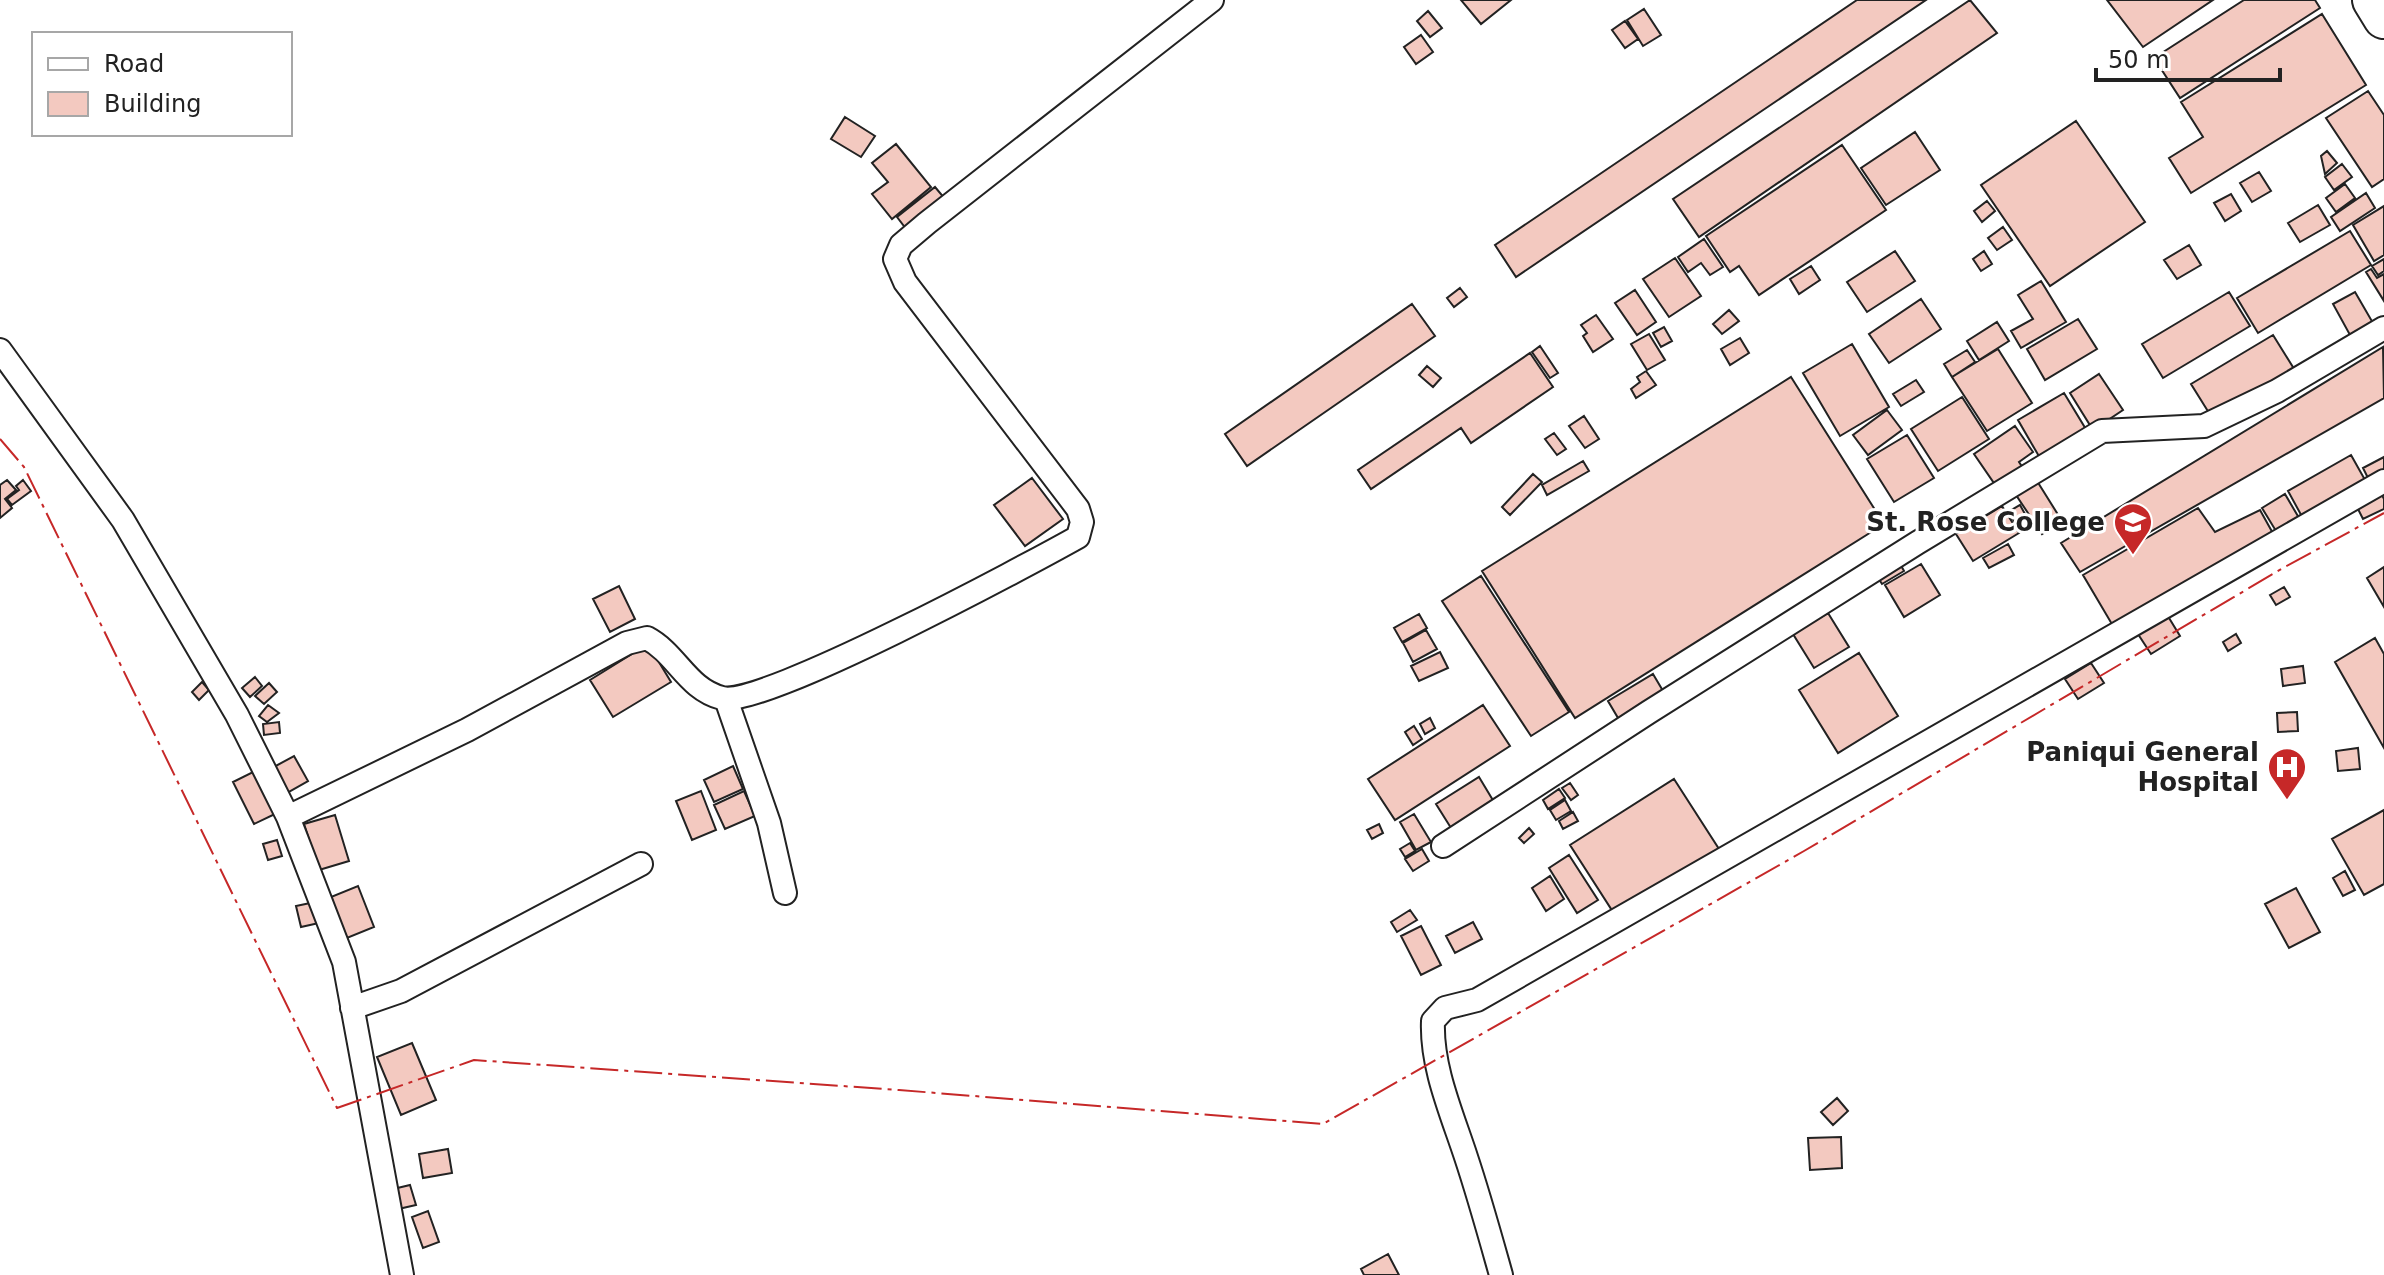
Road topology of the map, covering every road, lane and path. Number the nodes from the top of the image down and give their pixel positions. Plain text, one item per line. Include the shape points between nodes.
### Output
1 (1212, 0) edge
2 (2373, 0) edge
3 (2384, 18) edge
4 (2384, 328) edge
5 (0, 350) edge
6 (2384, 481) edge
7 (726, 699) junction
8 (288, 817) junction
9 (1443, 846) dead end
10 (641, 864) dead end
11 (785, 893) dead end
12 (352, 1008) junction
13 (402, 1275) edge
14 (1501, 1275) edge

1 - 7 street via 927,223 901,245 895,259 905,282 1078,509 1078,537 775,687
2 - 3 highway
4 - 9 street via 2277,391 2204,426 2102,431
5 - 8 street via 123,520 237,715
6 - 14 street via 1477,1000 1445,1008 1433,1021 1432,1039
7 - 8 street via 700,689 660,645 647,638 627,643 467,730
7 - 11 street via 769,823
8 - 12 street via 344,962
10 - 12 street via 401,991
12 - 13 street

